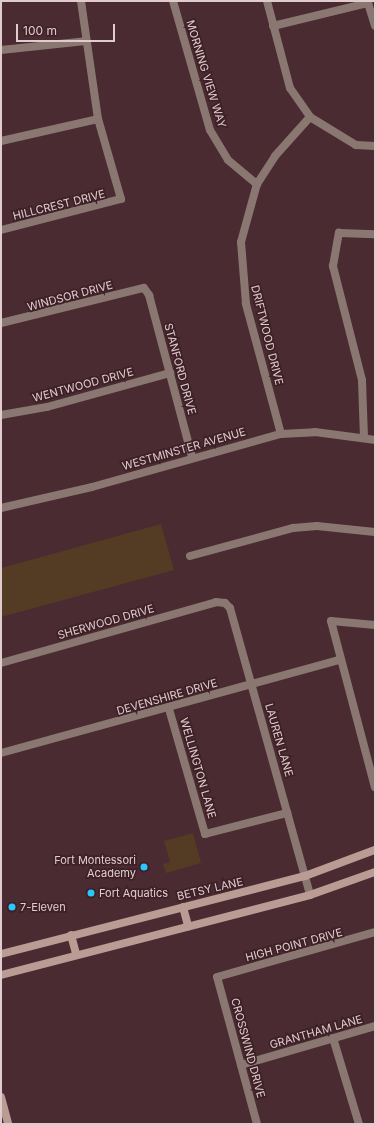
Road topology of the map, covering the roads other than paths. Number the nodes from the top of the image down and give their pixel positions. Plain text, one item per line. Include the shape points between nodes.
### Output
1 (81, 1) edge
2 (173, 1) edge
3 (268, 1) edge
4 (273, 26) junction
5 (375, 26) edge
6 (86, 41) junction
7 (1, 50) edge
8 (310, 117) junction
9 (98, 119) junction
10 (1, 141) edge
11 (375, 146) edge
12 (257, 184) junction
13 (1, 230) edge
14 (375, 234) edge
15 (144, 288) joint
16 (1, 323) edge
17 (170, 373) junction
18 (1, 415) edge
19 (281, 434) junction
20 (364, 438) junction
21 (375, 440) edge
22 (192, 457) junction
23 (1, 508) edge
24 (375, 532) edge
25 (190, 556) dead end
26 (216, 602) joint
27 (375, 625) edge
28 (339, 660) junction
29 (1, 663) edge
30 (251, 684) junction
31 (169, 709) junction
32 (1, 752) edge
33 (375, 788) edge
34 (287, 812) junction
35 (375, 850) edge
36 (375, 872) edge
37 (305, 876) junction
38 (310, 895) junction
39 (183, 907) junction
40 (188, 926) junction
41 (375, 932) edge
42 (71, 935) junction
43 (1, 954) edge
44 (76, 954) junction
45 (1, 975) edge
46 (217, 977) joint
47 (375, 1026) edge
48 (333, 1038) junction
49 (241, 1065) junction
50 (1, 1097) edge
51 (8, 1124) edge
52 (257, 1124) edge
53 (360, 1124) edge

1 - 6 street
2 - 12 street, MORNING VIEW WAY via 210,130 228,160
3 - 4 street
4 - 5 street via 368,4
4 - 8 street via 290,88
6 - 7 street
6 - 9 street
8 - 11 street via 356,145
8 - 12 street, DRIFTWOOD DRIVE via 275,156
9 - 10 street
9 - 13 street, HILLCREST DRIVE via 121,199
12 - 19 street, DRIFTWOOD DRIVE via 241,242 242,272 246,304
14 - 20 street via 339,233 333,266 362,380
15 - 16 street, WINDSOR DRIVE
15 - 17 street, STANFORD DRIVE via 149,295
17 - 18 street, WENTWOOD DRIVE via 47,407
17 - 22 street, STANFORD DRIVE
19 - 20 street, WESTMINSTER AVENUE via 315,432
19 - 22 street, WESTMINSTER AVENUE
20 - 21 street, WESTMINSTER AVENUE
22 - 23 street, WESTMINSTER AVENUE via 92,487
24 - 25 street via 334,527 293,528
26 - 29 street, SHERWOOD DRIVE
26 - 30 street, LAUREN LANE via 230,608
27 - 28 street via 331,621
28 - 30 street, DEVENSHIRE DRIVE
28 - 33 street
30 - 31 street, DEVENSHIRE DRIVE
30 - 34 street, LAUREN LANE
31 - 32 street, DEVENSHIRE DRIVE
31 - 34 street, WELLINGTON LANE via 205,834
34 - 37 street, LAUREN LANE
35 - 37 main road, BETSY LANE
36 - 38 main road
37 - 38 street, LAUREN LANE
37 - 39 main road, BETSY LANE
38 - 40 main road
39 - 40 main road
39 - 42 main road, BETSY LANE
40 - 44 main road
41 - 46 street, HIGH POINT DRIVE
42 - 43 main road, BETSY LANE
42 - 44 main road
44 - 45 main road
46 - 49 street, CROSSWIND DRIVE
47 - 48 street, GRANTHAM LANE
48 - 49 street, GRANTHAM LANE
48 - 53 street
49 - 52 street, CROSSWIND DRIVE
50 - 51 main road

